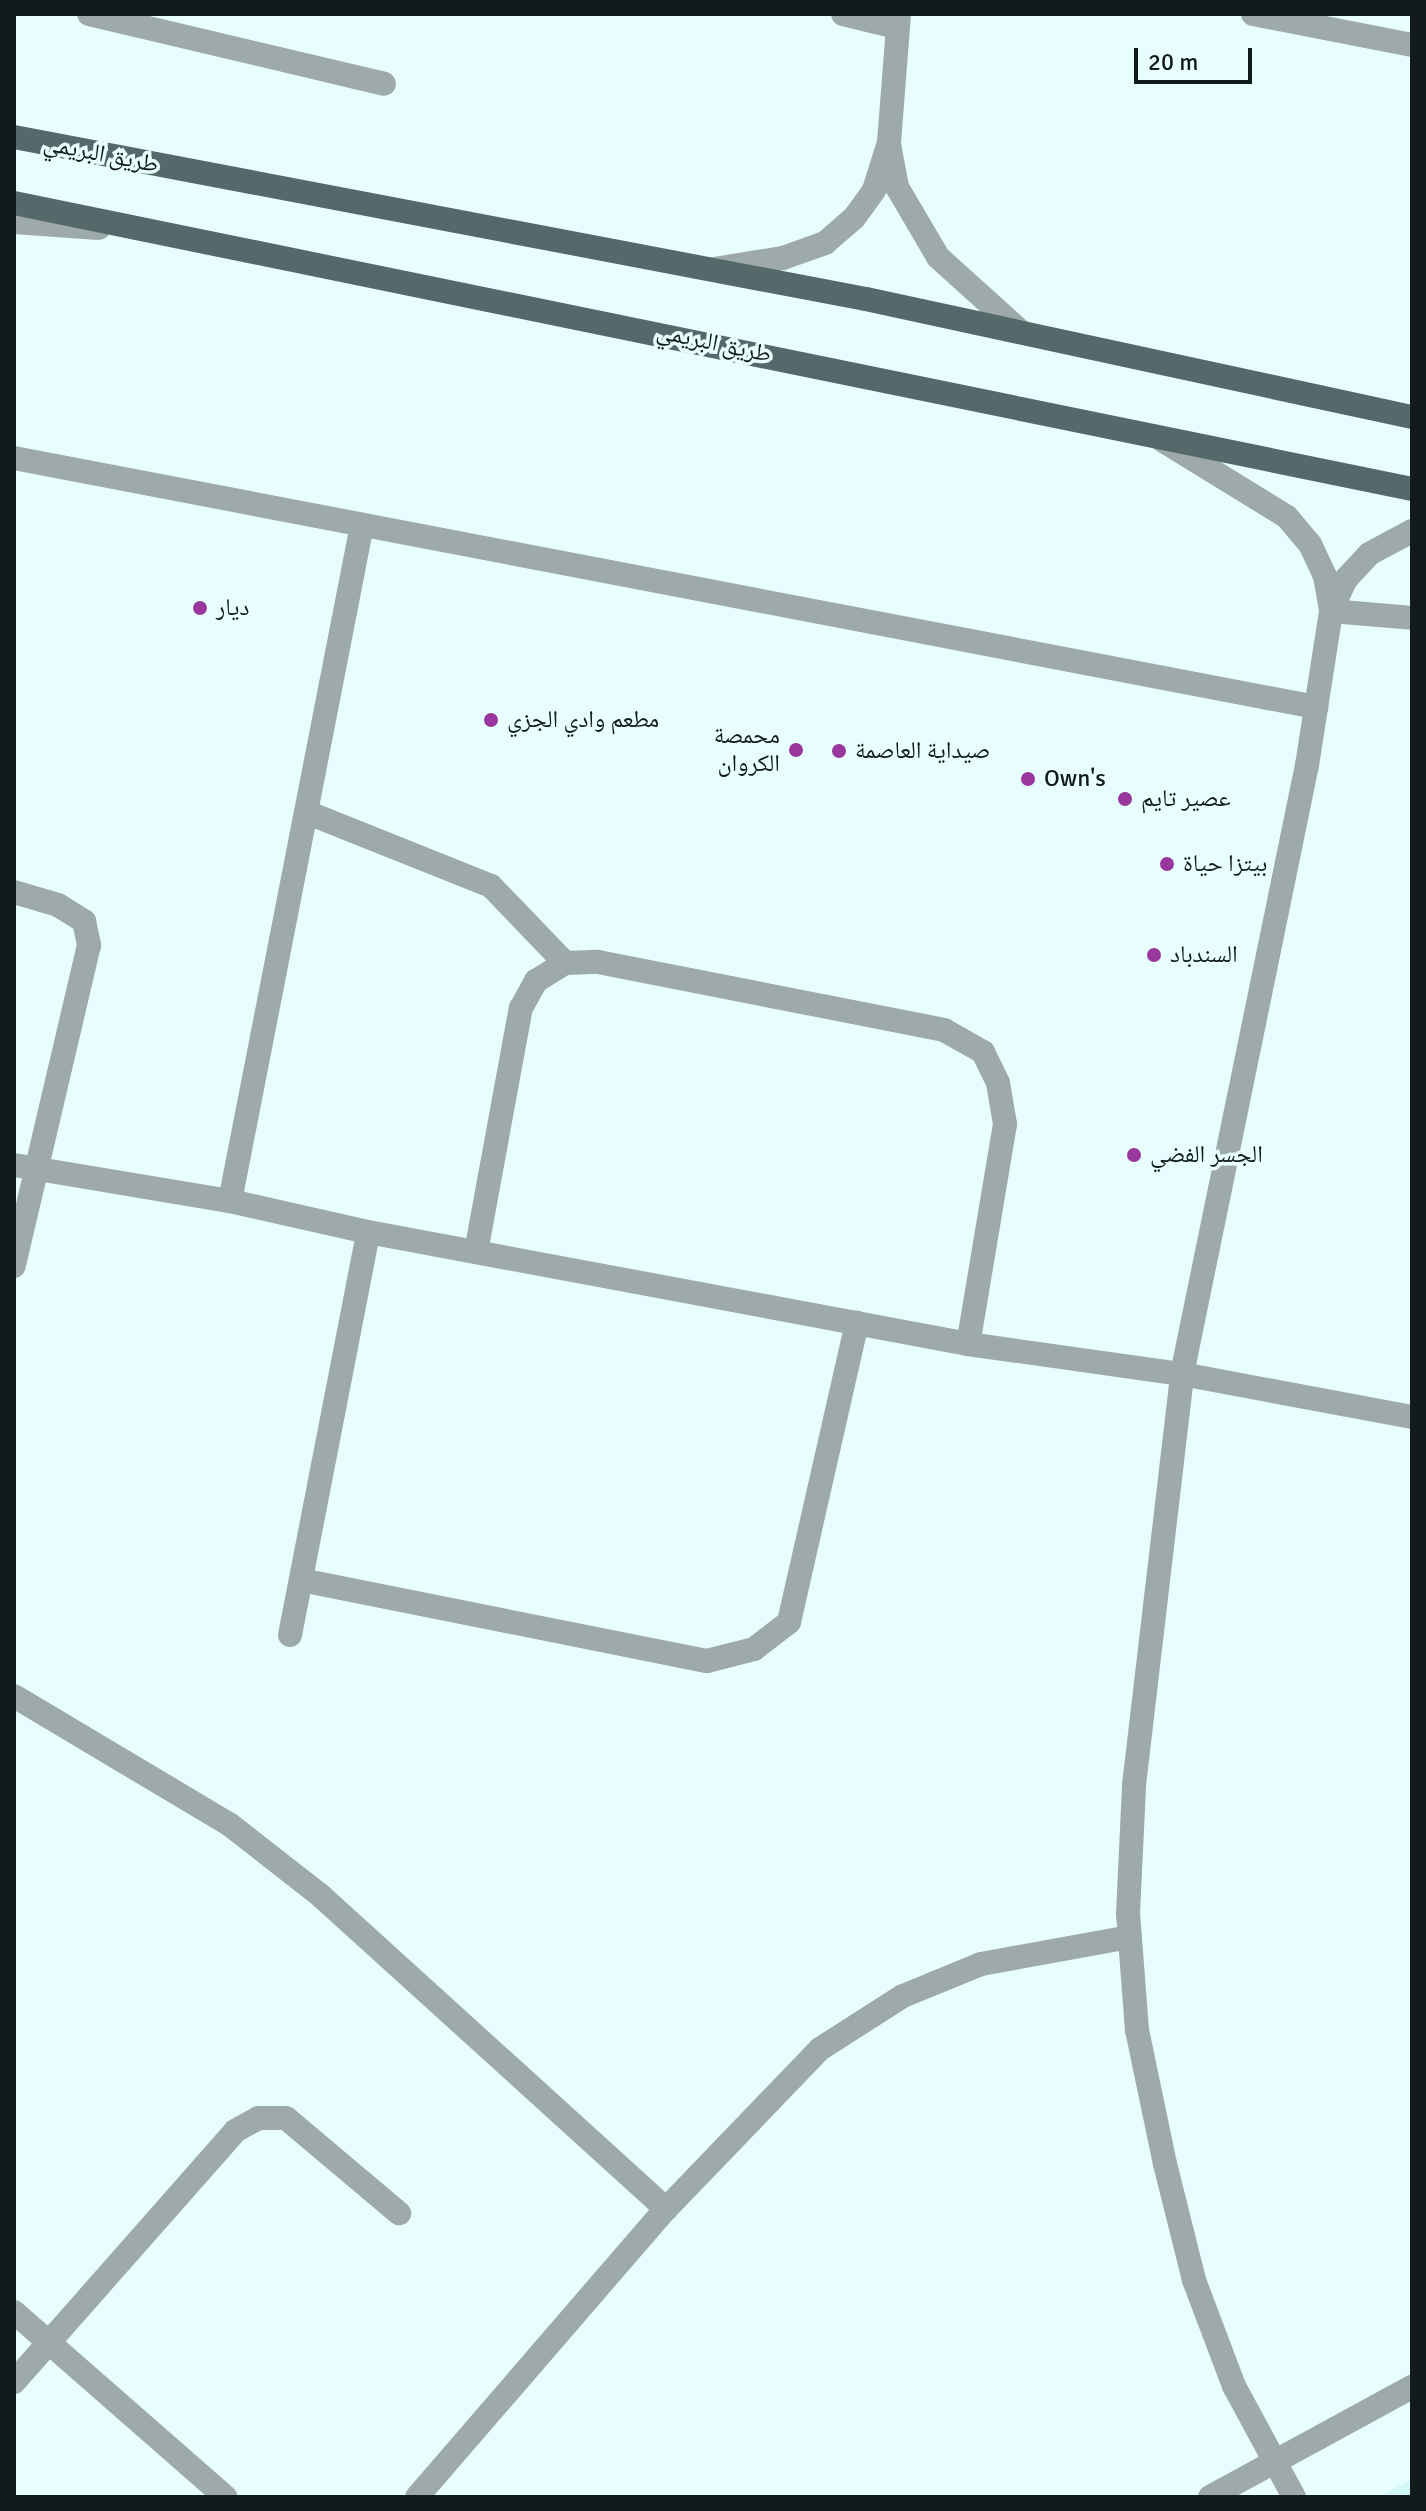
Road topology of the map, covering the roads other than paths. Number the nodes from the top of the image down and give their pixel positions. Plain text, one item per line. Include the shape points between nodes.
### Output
1 (89, 14) edge
2 (843, 14) edge
3 (1253, 14) edge
4 (897, 20) edge
5 (1412, 45) edge
6 (384, 84) dead end
7 (14, 137) edge
8 (889, 142) junction
9 (14, 203) edge
10 (14, 222) edge
11 (175, 234) junction
12 (712, 270) junction
13 (1020, 331) junction
14 (1412, 417) edge
15 (1147, 431) junction
16 (14, 458) edge
17 (1412, 489) edge
18 (362, 525) junction
19 (1412, 531) edge
20 (1331, 611) junction
21 (1412, 618) edge
22 (1316, 707) junction
23 (306, 812) junction
24 (14, 892) edge
25 (565, 963) junction
26 (14, 1165) edge
27 (40, 1171) junction
28 (230, 1201) junction
29 (368, 1232) junction
30 (476, 1252) junction
31 (14, 1266) edge
32 (857, 1323) junction
33 (968, 1344) junction
34 (1182, 1374) junction
35 (1412, 1417) edge
36 (301, 1580) junction
37 (290, 1635) dead end
38 (14, 1696) edge
39 (1130, 1937) junction
40 (666, 2209) junction
41 (399, 2213) dead end
42 (14, 2312) edge
43 (47, 2341) junction
44 (14, 2382) edge
45 (1412, 2387) edge
46 (1275, 2462) junction
47 (225, 2497) edge
48 (417, 2497) edge
49 (1210, 2497) edge
50 (1294, 2497) edge

1 - 6 street
2 - 4 street
3 - 5 street
4 - 8 street
7 - 12 main road, طريق البريمي
8 - 12 street via 874,190 854,218 825,243 783,258
8 - 13 street via 897,187 930,247
9 - 11 main road, طريق البريمي
10 - 11 street
11 - 15 main road, طريق البريمي
12 - 13 main road, طريق البريمي
13 - 14 main road, طريق البريمي
15 - 17 main road, طريق البريمي
15 - 20 street via 1260,495 1287,517 1310,544 1325,576
16 - 18 street
18 - 22 street
18 - 23 street
19 - 20 street via 1369,554 1346,579
20 - 21 street
20 - 22 street
22 - 34 street
23 - 25 street via 491,886
23 - 28 street
24 - 27 street via 58,905 84,921 89,945
25 - 30 street via 536,981 521,1008
25 - 33 street via 598,962 944,1030 983,1052 998,1083 1005,1124
26 - 27 street
27 - 28 street
27 - 31 street
28 - 29 street
29 - 30 street
29 - 36 street
30 - 32 street
32 - 33 street
32 - 36 street via 789,1622 754,1649 707,1661
33 - 34 street
34 - 35 street
34 - 39 street via 1134,1785
36 - 37 street
38 - 40 street via 241,1833 321,1896
39 - 40 street via 981,1964 903,1996 820,2049
39 - 46 street via 1137,2030 1194,2280 1234,2386
40 - 48 street
41 - 43 street via 286,2118 258,2118 235,2131
42 - 43 street
43 - 44 street
43 - 47 street
45 - 46 street
46 - 49 street
46 - 50 street

